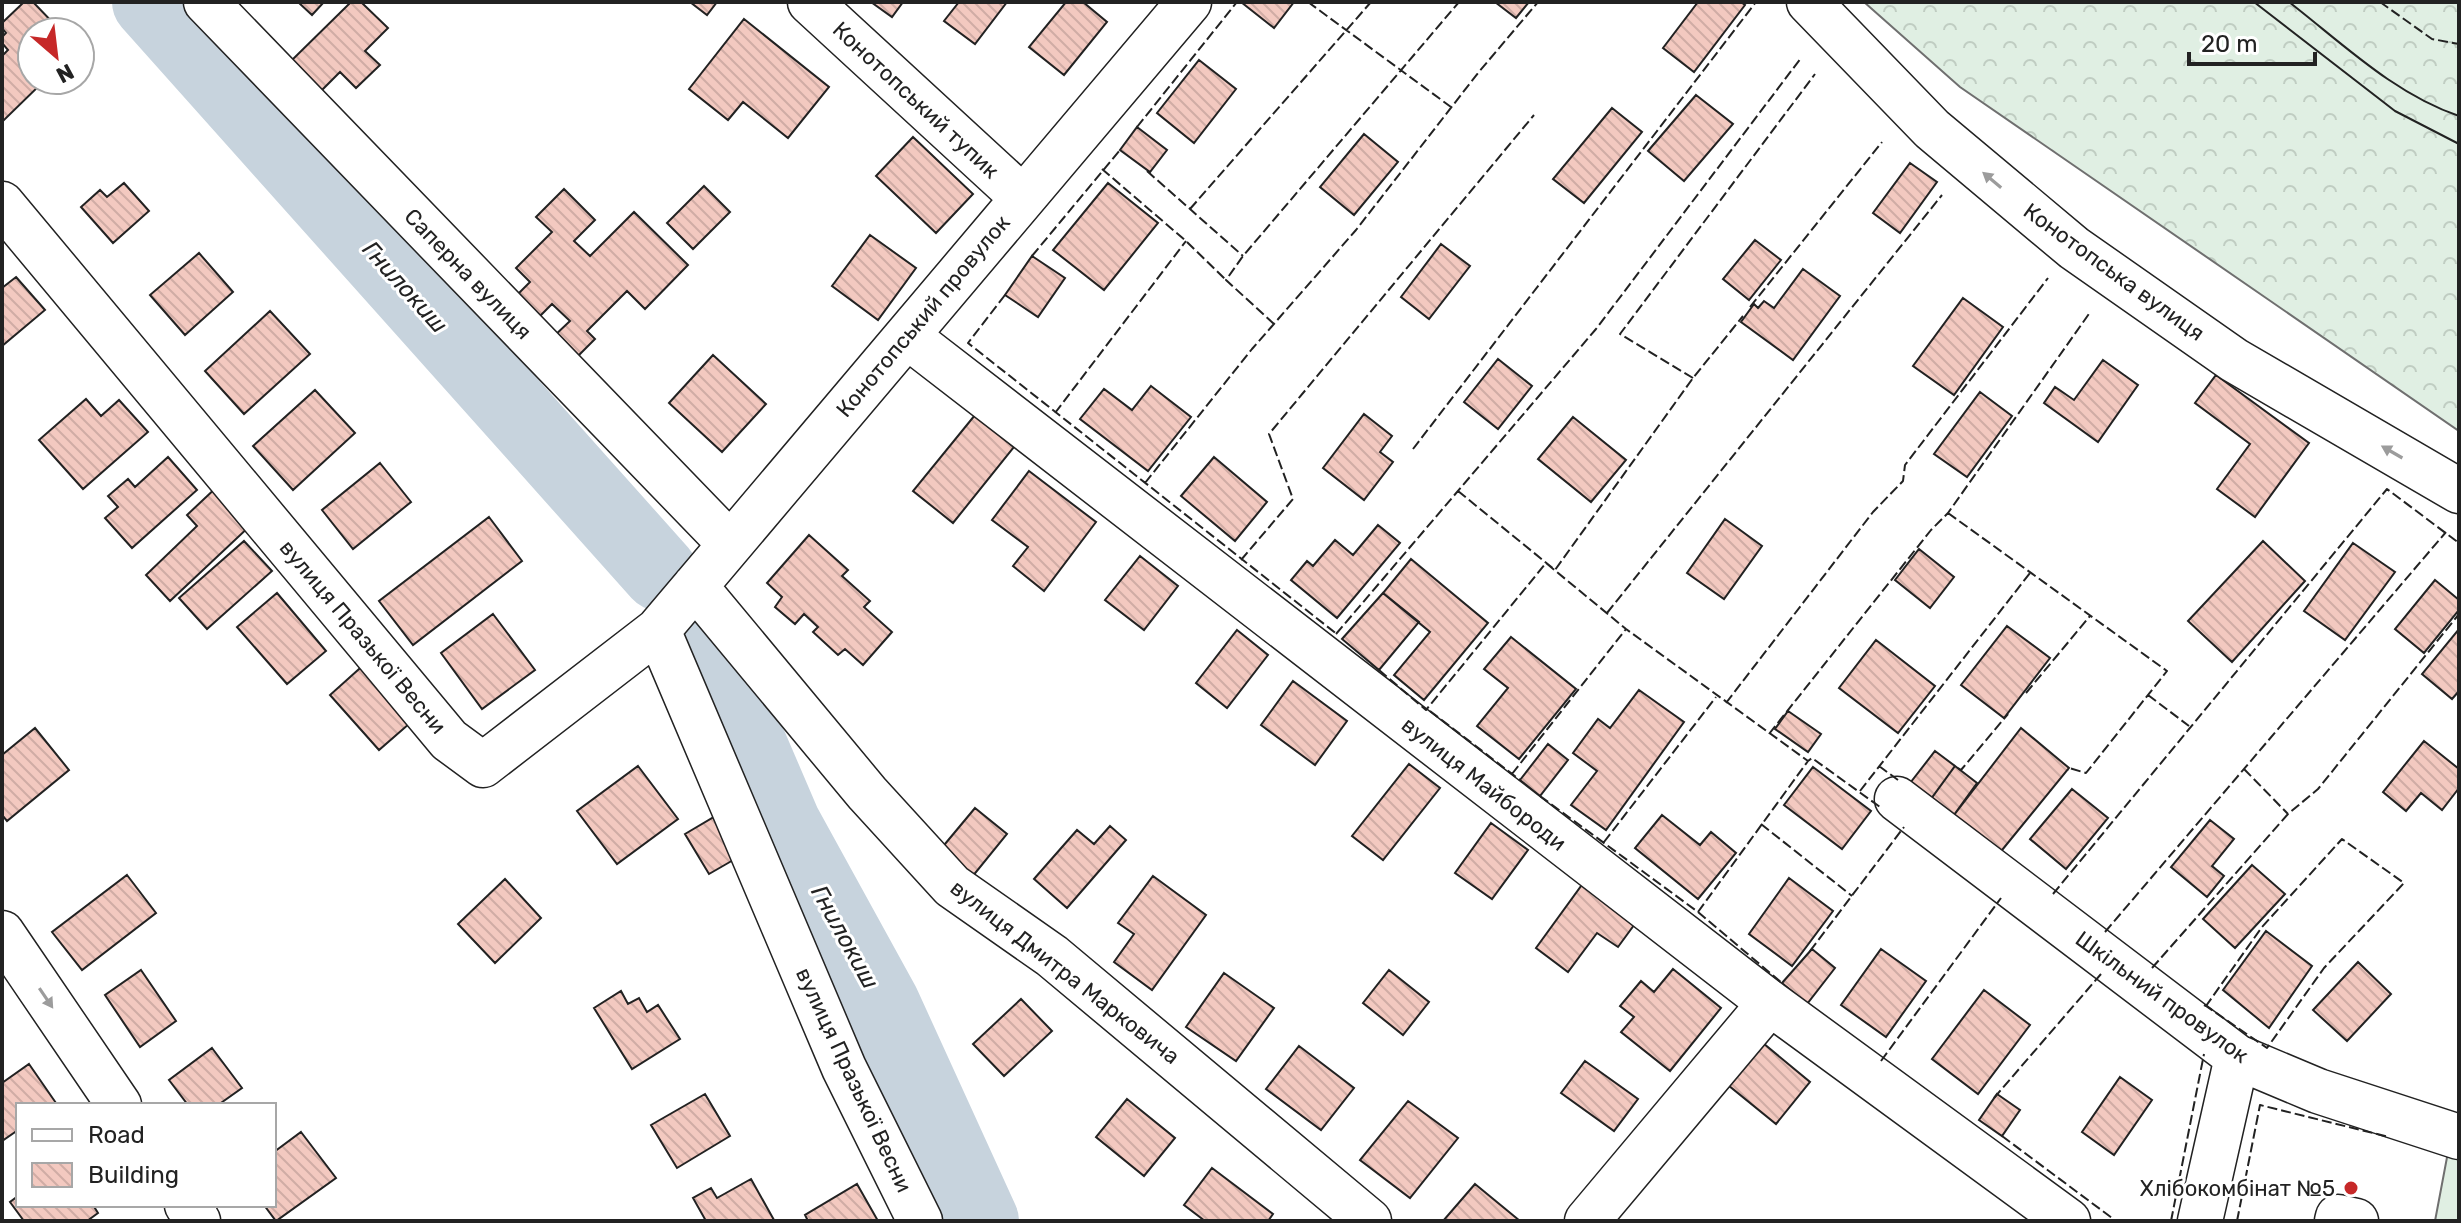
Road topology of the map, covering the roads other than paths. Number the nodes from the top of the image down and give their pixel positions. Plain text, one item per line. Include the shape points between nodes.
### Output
1 (206, 2) edge
2 (810, 2) edge
3 (1189, 2) edge
4 (1809, 2) edge
5 (1023, 198) junction
6 (2, 204) edge
7 (907, 336) junction
8 (2459, 491) edge
9 (730, 544) junction
10 (695, 586) junction
11 (658, 630) junction
12 (1897, 799) dead end
13 (2, 933) edge
14 (1770, 1003) junction
15 (2237, 1057) junction
16 (118, 1103) edge
17 (2459, 1137) edge
18 (920, 1221) edge
19 (1369, 1221) edge
20 (1587, 1221) edge
21 (2068, 1221) edge
22 (2200, 1221) edge
23 (2337, 1221) edge
24 (2356, 1221) edge

1 - 9 street, Саперна вулиця
2 - 5 street, Конотопський тупик
3 - 5 street, Конотопський провулок
8 -> 4 street, Конотопська вулиця via 2234,360 2074,248 1932,129
5 - 7 street, Конотопський провулок
6 - 11 street, вулиця Празької Весни via 449,740 483,765
7 - 9 street, Конотопський провулок
7 - 14 street, вулиця Майбороди
9 - 10 street, Конотопський провулок
10 - 11 street, Конотопський провулок
10 - 19 street, вулиця Дмитра Марковича via 867,793 952,886 1052,956
11 - 18 street, вулиця Празької Весни via 844,1068
12 - 15 street, Шкільний провулок
13 -> 16 street
14 - 20 street
14 - 21 street, вулиця Майбороди
15 - 17 street, Шкільний провулок via 2318,1091
15 - 22 street
23 - 24 street

